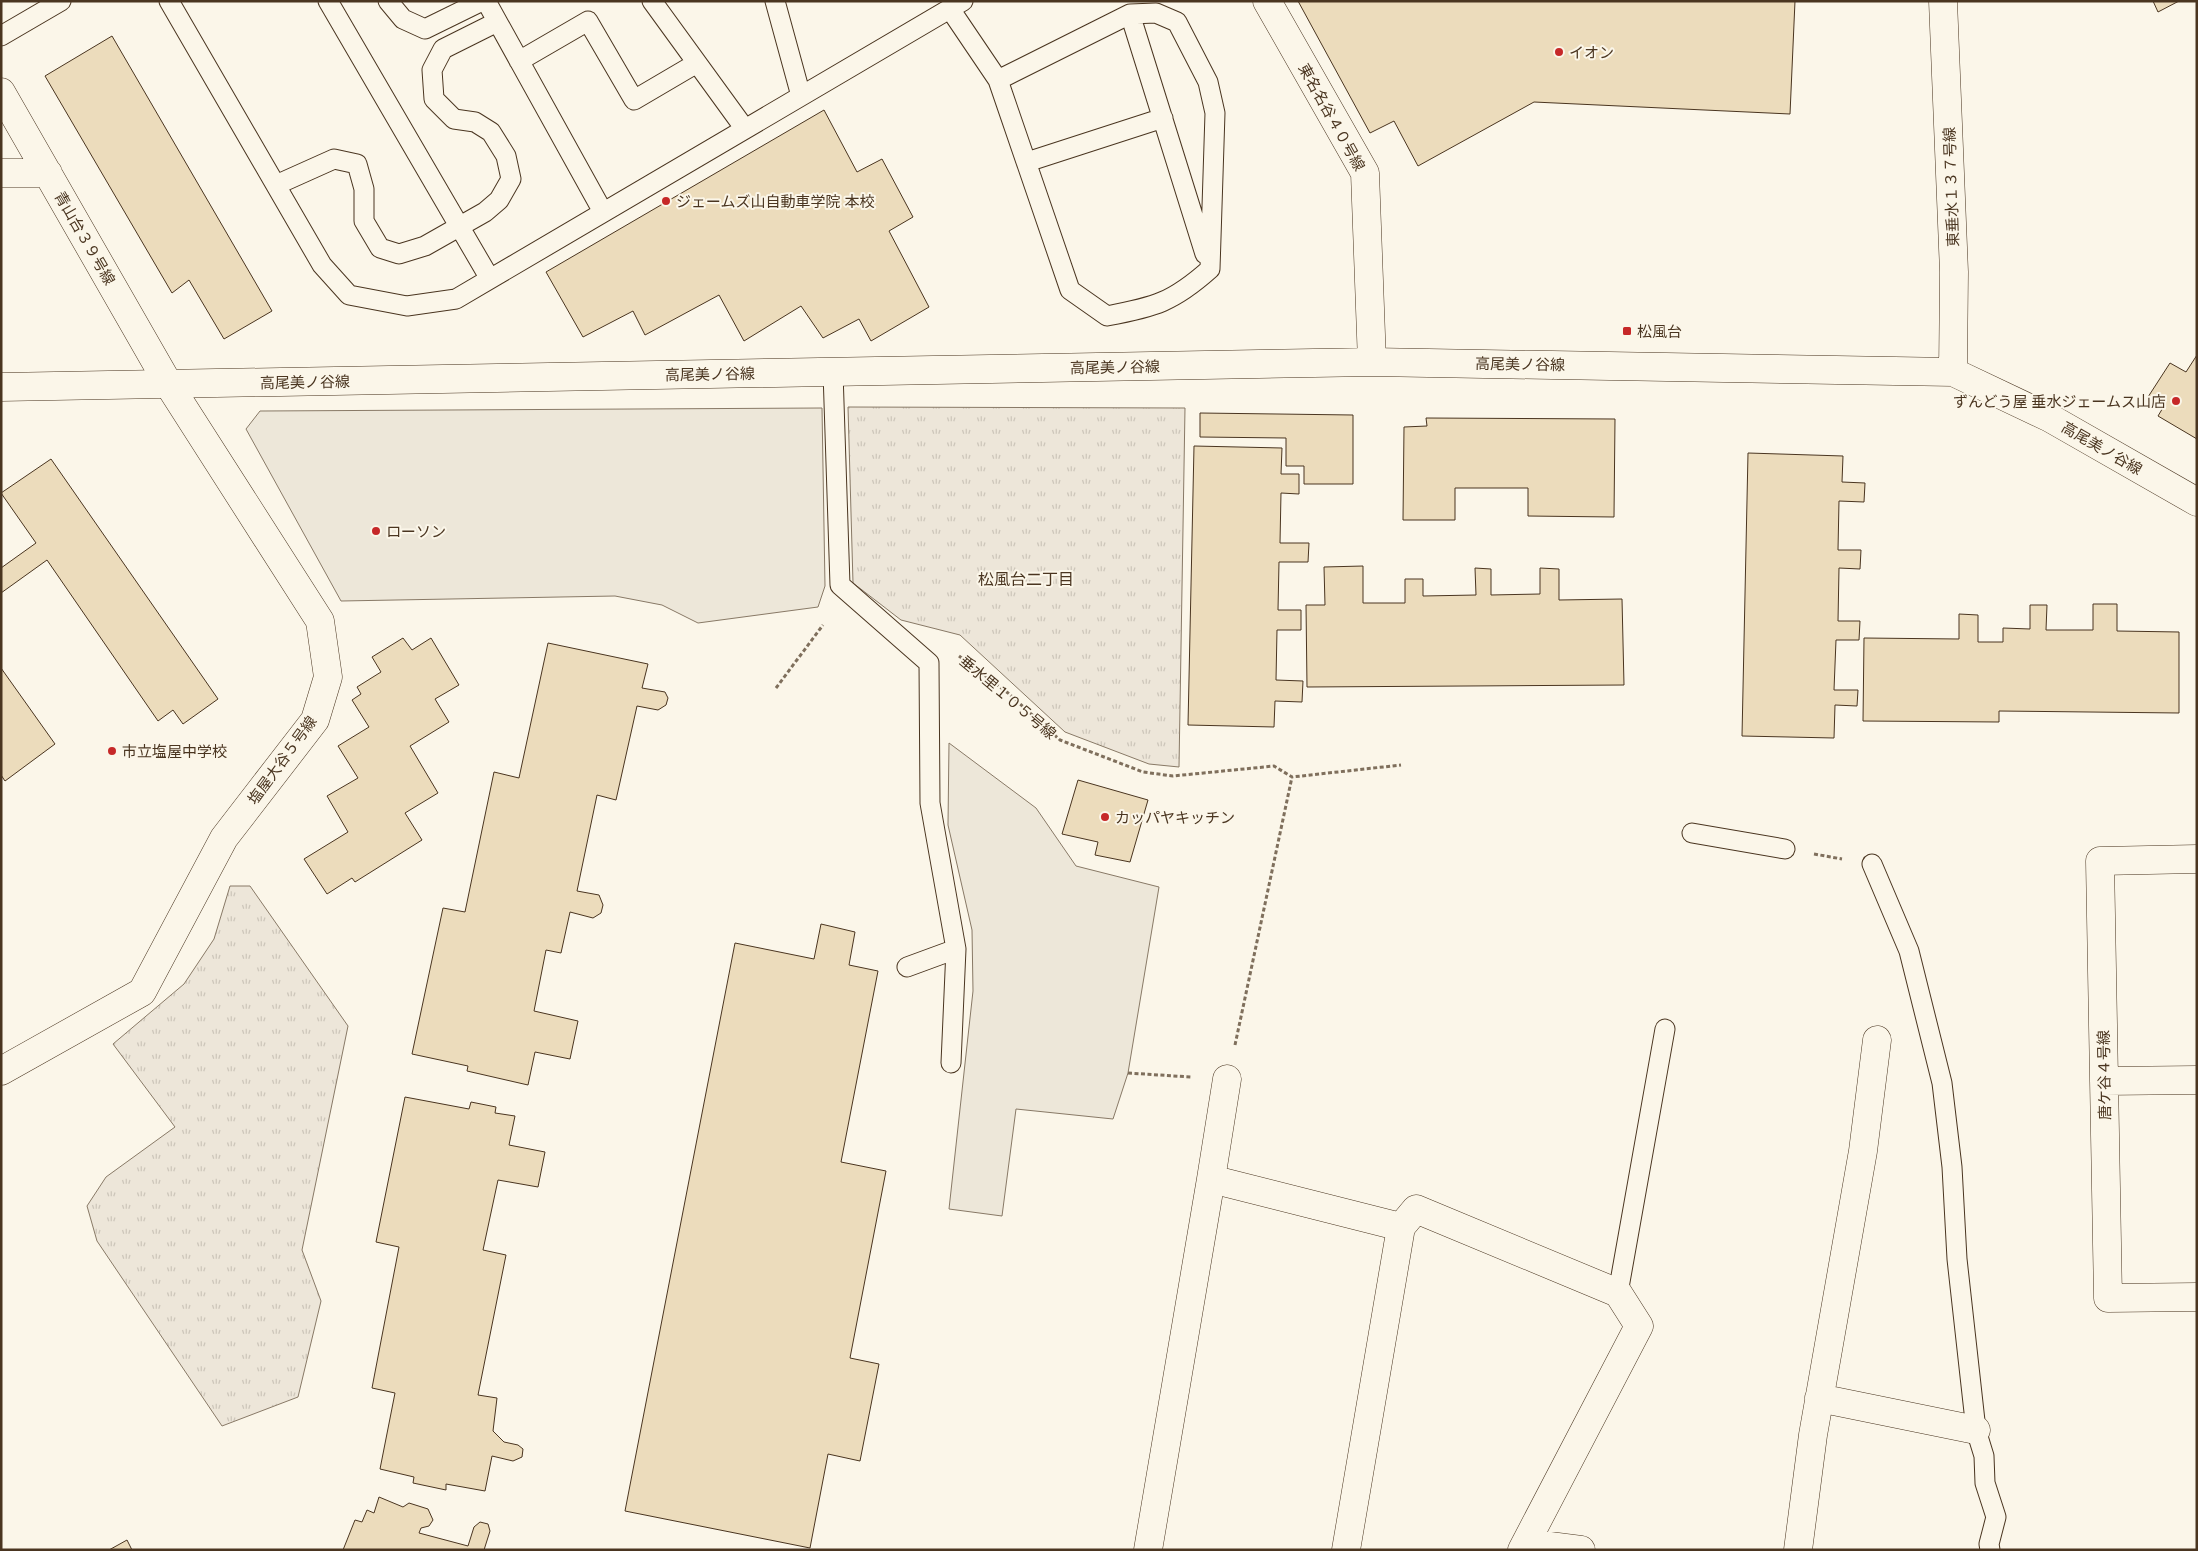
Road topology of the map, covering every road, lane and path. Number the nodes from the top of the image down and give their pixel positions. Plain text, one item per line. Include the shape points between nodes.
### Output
1 (61, 1) edge
2 (169, 1) edge
3 (328, 1) edge
4 (388, 1) edge
5 (484, 1) edge
6 (652, 1) edge
7 (775, 1) edge
8 (1267, 1) edge
9 (1944, 1) edge
10 (956, 5) edge
11 (1130, 14) junction
12 (497, 22) junction
13 (1, 36) edge
14 (519, 61) junction
15 (697, 63) junction
16 (998, 80) junction
17 (1, 92) edge
18 (801, 96) junction
19 (1163, 118) junction
20 (745, 129) junction
21 (1027, 162) junction
22 (1, 173) edge
23 (48, 173) junction
24 (276, 185) junction
25 (603, 212) junction
26 (460, 226) junction
27 (1210, 269) junction
28 (490, 279) junction
29 (1372, 362) junction
30 (833, 372) junction
31 (1953, 372) junction
32 (169, 385) junction
33 (1, 387) edge
34 (2197, 502) edge
35 (823, 625) dead end
36 (956, 653) dead end
37 (776, 688) dead end
38 (1401, 765) dead end
39 (1292, 776) junction
40 (1692, 833) dead end
41 (1785, 849) joint
42 (2197, 859) edge
43 (1872, 864) joint
44 (956, 949) junction
45 (907, 967) dead end
46 (1665, 1029) dead end
47 (1877, 1040) dead end
48 (951, 1063) dead end
49 (1, 1072) edge
50 (1128, 1073) dead end
51 (1227, 1079) junction
52 (2197, 1080) edge
53 (2104, 1081) junction
54 (1211, 1178) junction
55 (1401, 1227) junction
56 (1618, 1293) junction
57 (2197, 1297) edge
58 (1819, 1398) junction
59 (1976, 1430) junction
60 (1524, 1546) edge
61 (1148, 1550) edge
62 (1346, 1550) edge
63 (1581, 1550) edge
64 (1798, 1550) edge
65 (1990, 1550) edge

1 - 13 lane
2 - 24 lane
3 - 26 lane
4 - 5 lane via 403,19 425,29
5 - 12 lane
6 - 15 lane
7 - 18 lane
8 - 29 street, 東名名谷４０号線 via 1365,173
9 - 31 street, 東垂水１３７号線 via 1953,262
10 - 16 lane
10 - 18 lane
11 - 16 lane
11 - 19 lane
11 - 27 lane via 1156,13 1177,22 1208,82 1215,113
12 - 14 lane
12 - 26 lane via 443,49 432,70 434,99 454,119 475,122 490,132 506,156 511,179 499,200
14 - 15 lane via 588,21 634,100
14 - 25 lane
15 - 20 lane
16 - 21 lane
17 - 23 street, 青山台３９号線
18 - 20 lane
19 - 21 lane
19 - 27 lane
20 - 25 lane
21 - 27 lane via 1070,290 1107,316 1149,308 1185,292
22 - 23 street
23 - 32 street, 青山台３９号線
24 - 26 lane via 334,159 357,164 364,189 364,221 380,248 399,254 425,246
24 - 28 lane via 322,265 349,295 407,306 456,299
25 - 28 lane
26 - 28 lane
29 - 30 street, 高尾美ノ谷線
29 - 31 street, 高尾美ノ谷線
30 - 32 street, 高尾美ノ谷線
30 - 44 lane via 840,585 929,663 930,803
31 - 34 street, 高尾美ノ谷線 via 2050,418
32 - 33 street, 高尾美ノ谷線
32 - 49 street, 塩屋大谷５号線 via 320,621 328,677 315,720 224,838 142,992
35 - 37 path
36 - 39 path, 垂水里１０５号線 via 1008,693 1060,740 1143,772 1173,776 1274,766
38 - 39 path, 垂水里１０５号線
39 - 51 path
40 - 41 lane
41 - 43 path
42 - 53 street, 唐ケ谷４号線 via 2100,861
43 - 59 lane via 1910,951 1942,1083
44 - 45 lane
44 - 48 lane
46 - 56 lane
47 - 58 street via 1863,1151
50 - 51 path
51 - 54 street
52 - 53 street
53 - 57 street, 唐ケ谷４号線 via 2108,1298
54 - 55 street
54 - 61 street
55 - 56 street via 1416,1209
55 - 62 street
56 - 60 street via 1639,1326
58 - 59 street
58 - 64 street
59 - 65 lane via 1984,1456 1985,1483 1996,1517
60 - 63 street

